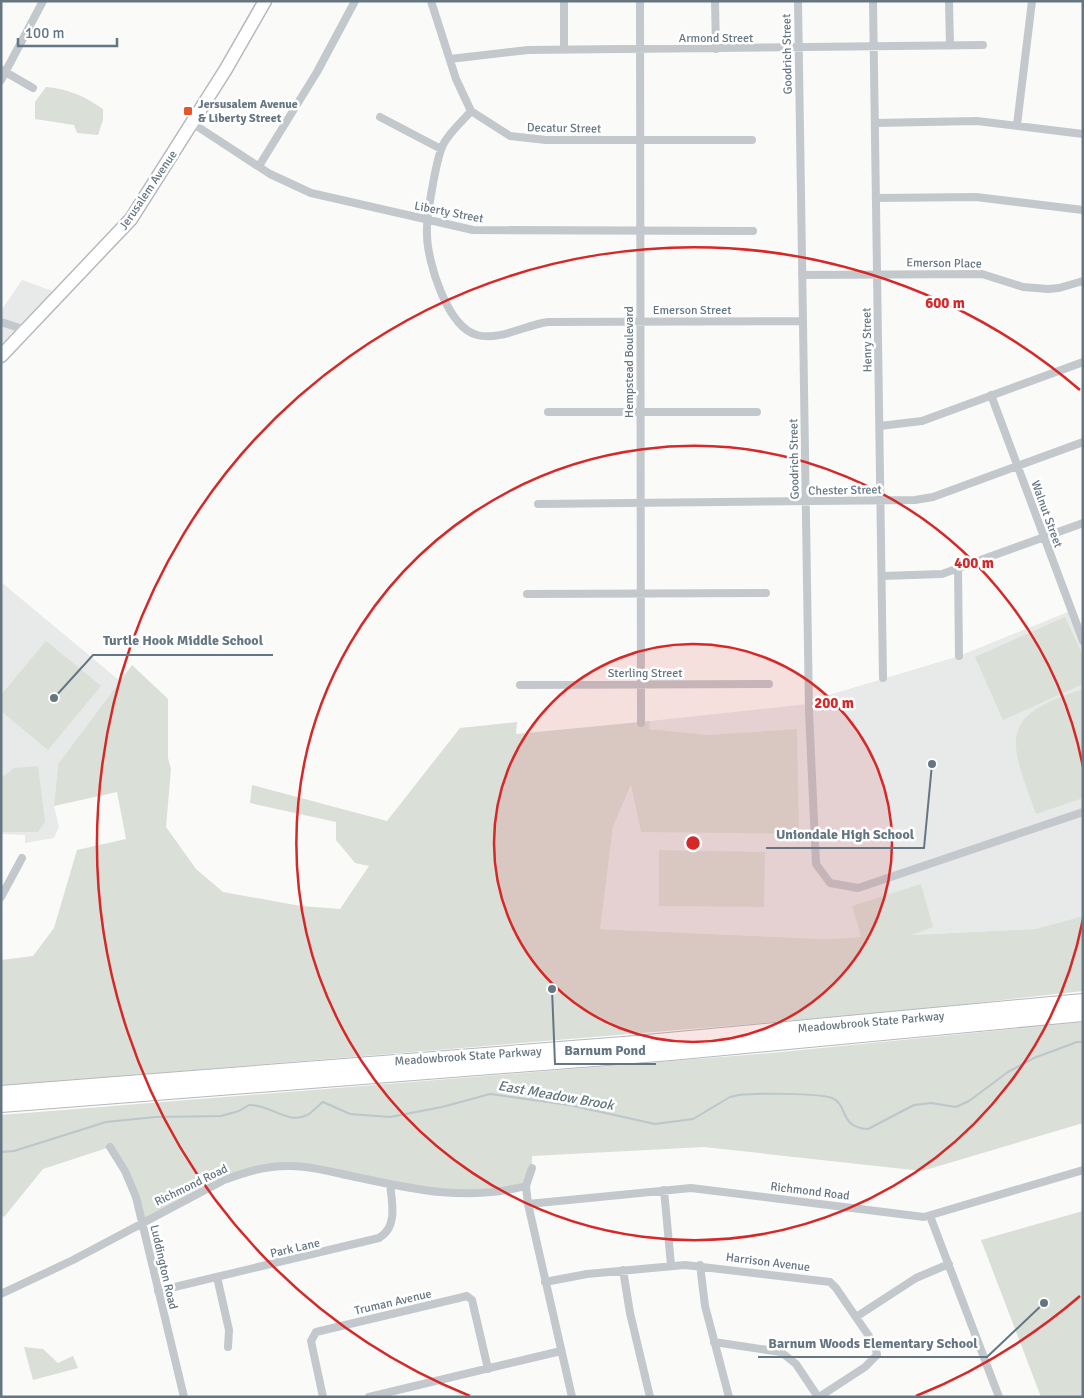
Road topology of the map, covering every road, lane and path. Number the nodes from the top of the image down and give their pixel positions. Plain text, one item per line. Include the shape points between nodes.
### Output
1 (43, 1) edge
2 (355, 1) edge
3 (431, 1) edge
4 (564, 1) edge
5 (640, 1) edge
6 (715, 1) edge
7 (798, 1) edge
8 (873, 1) edge
9 (949, 1) edge
10 (1032, 1) edge
11 (263, 2) edge
12 (984, 45) dead end
13 (950, 46) junction
14 (874, 47) junction
15 (798, 48) junction
16 (564, 49) junction
17 (640, 49) junction
18 (716, 49) junction
19 (450, 59) junction
20 (3, 71) edge
21 (1, 80) edge
22 (34, 88) dead end
23 (471, 111) junction
24 (380, 117) dead end
25 (192, 123) junction
26 (875, 123) junction
27 (1017, 125) junction
28 (1083, 134) edge
29 (640, 140) junction
30 (752, 140) dead end
31 (441, 150) junction
32 (259, 166) junction
33 (876, 198) junction
34 (1083, 210) edge
35 (428, 220) junction
36 (640, 231) junction
37 (753, 231) dead end
38 (877, 274) junction
39 (802, 275) junction
40 (1083, 281) edge
41 (803, 321) junction
42 (1, 322) edge
43 (640, 322) junction
44 (26, 330) junction
45 (1, 356) edge
46 (1083, 362) edge
47 (991, 395) junction
48 (548, 412) dead end
49 (640, 412) junction
50 (757, 412) dead end
51 (880, 426) junction
52 (1083, 442) edge
53 (1017, 466) junction
54 (881, 501) junction
55 (806, 502) junction
56 (640, 503) junction
57 (538, 504) dead end
58 (1083, 523) edge
59 (1043, 537) junction
60 (958, 568) junction
61 (882, 576) junction
62 (527, 594) dead end
63 (640, 594) junction
64 (766, 594) dead end
65 (1083, 641) edge
66 (959, 656) dead end
67 (883, 678) dead end
68 (641, 684) junction
69 (769, 684) dead end
70 (520, 685) dead end
71 (641, 723) dead end
72 (1083, 812) edge
73 (22, 858) dead end
74 (1, 897) edge
75 (1083, 1001) edge
76 (1083, 1014) edge
77 (1, 1093) edge
78 (1, 1105) edge
79 (110, 1147) dead end
80 (532, 1168) dead end
81 (1083, 1170) edge
82 (390, 1184) junction
83 (526, 1186) junction
84 (664, 1190) junction
85 (528, 1204) junction
86 (930, 1216) junction
87 (142, 1223) junction
88 (949, 1264) junction
89 (671, 1265) junction
90 (700, 1265) junction
91 (623, 1270) junction
92 (217, 1277) junction
93 (545, 1282) junction
94 (158, 1291) junction
95 (1, 1294) edge
96 (856, 1317) junction
97 (714, 1342) junction
98 (228, 1347) dead end
99 (561, 1351) junction
100 (488, 1368) junction
101 (184, 1397) edge
102 (323, 1397) edge
103 (369, 1397) edge
104 (572, 1397) edge
105 (650, 1397) edge
106 (729, 1397) edge
107 (818, 1397) edge
108 (999, 1397) edge

1 - 20 street
2 - 32 street via 318,72
3 - 19 street
4 - 16 street
5 - 17 street, Hempstead Boulevard
6 - 18 street
7 - 15 street, Goodrich Street
8 - 14 street, Henry Street
9 - 13 street
10 - 27 street
11 - 25 main road, Jerusalem Avenue
12 - 13 street, Armond Street
13 - 14 street, Armond Street
14 - 15 street, Armond Street
14 - 26 street, Henry Street
15 - 18 street, Armond Street
15 - 39 street, Goodrich Street
16 - 17 street, Armond Street
16 - 19 street, Armond Street
17 - 18 street, Armond Street
17 - 29 street, Hempstead Boulevard
19 - 23 street
20 - 21 street
20 - 22 street
23 - 29 street, Decatur Street via 500,132 521,139
23 - 31 street, Emerson Street
24 - 31 street
25 - 32 street, Liberty Street
25 - 44 main road, Jerusalem Avenue via 124,227
26 - 27 street via 977,121
26 - 33 street, Henry Street
27 - 28 street
29 - 30 street, Decatur Street
29 - 36 street, Hempstead Boulevard
31 - 35 street, Emerson Street
32 - 35 street, Liberty Street via 287,184 311,193
33 - 34 street via 976,197
33 - 38 street, Henry Street
35 - 36 street, Liberty Street via 473,230
35 - 43 street, Emerson Street via 429,255 439,284 453,317 470,332 492,336 529,324 548,322
36 - 37 street, Liberty Street
36 - 43 street, Hempstead Boulevard
38 - 39 street, Emerson Place
38 - 40 street, Emerson Place via 982,274 1024,287 1048,289
38 - 51 street, Henry Street
39 - 41 street, Goodrich Street
41 - 43 street, Emerson Street
41 - 55 street, Goodrich Street
42 - 44 street
43 - 49 street, Hempstead Boulevard
44 - 45 main road, Jerusalem Avenue
46 - 47 street
47 - 51 street via 922,421
47 - 53 street, Walnut Street
48 - 49 street
49 - 50 street
49 - 56 street, Hempstead Boulevard
51 - 54 street, Henry Street
52 - 53 street, Chester Street
53 - 54 street, Chester Street via 932,497
53 - 59 street, Walnut Street
54 - 55 street, Chester Street
54 - 61 street, Henry Street
55 - 56 street, Chester Street
55 - 72 street, Goodrich Street via 809,711 816,864 830,883 858,888
56 - 57 street, Chester Street
56 - 63 street, Hempstead Boulevard
58 - 59 street
59 - 60 street
59 - 65 street, Walnut Street
60 - 61 street via 932,575
60 - 66 street
61 - 67 street, Henry Street
62 - 63 street
63 - 64 street
63 - 68 street, Hempstead Boulevard
68 - 69 street, Sterling Street
68 - 70 street, Sterling Street
68 - 71 street, Hempstead Boulevard
73 - 74 street
75 - 77 highway, Meadowbrook State Parkway via 676,1040
76 - 78 highway, Meadowbrook State Parkway via 680,1052
79 - 87 street, Luddington Road via 136,1197
80 - 83 street
81 - 86 street, Richmond Road
82 - 83 street, Richmond Road via 457,1194 494,1194
82 - 87 street, Richmond Road via 311,1168 271,1167 224,1180
82 - 92 street, Park Lane via 392,1221 379,1238
83 - 85 street
84 - 85 street, Richmond Road
84 - 86 street, Richmond Road via 703,1188
84 - 89 street
85 - 93 street
86 - 88 street
87 - 94 street, Luddington Road
87 - 95 street, Richmond Road
88 - 96 street via 916,1278
88 - 108 street
89 - 90 street, Harrison Avenue
89 - 91 street, Harrison Avenue
90 - 96 street, Harrison Avenue via 830,1282
90 - 97 street
91 - 93 street, Harrison Avenue
91 - 105 street
92 - 94 street, Park Lane
92 - 98 street via 230,1330
93 - 99 street
94 - 101 street, Luddington Road
96 - 107 street, Harrison Avenue via 875,1345 876,1357
97 - 106 street
97 - 107 street via 781,1352 796,1364
99 - 100 street
99 - 104 street
100 - 102 street, Truman Avenue via 472,1300 467,1296 316,1332 311,1341
100 - 103 street

